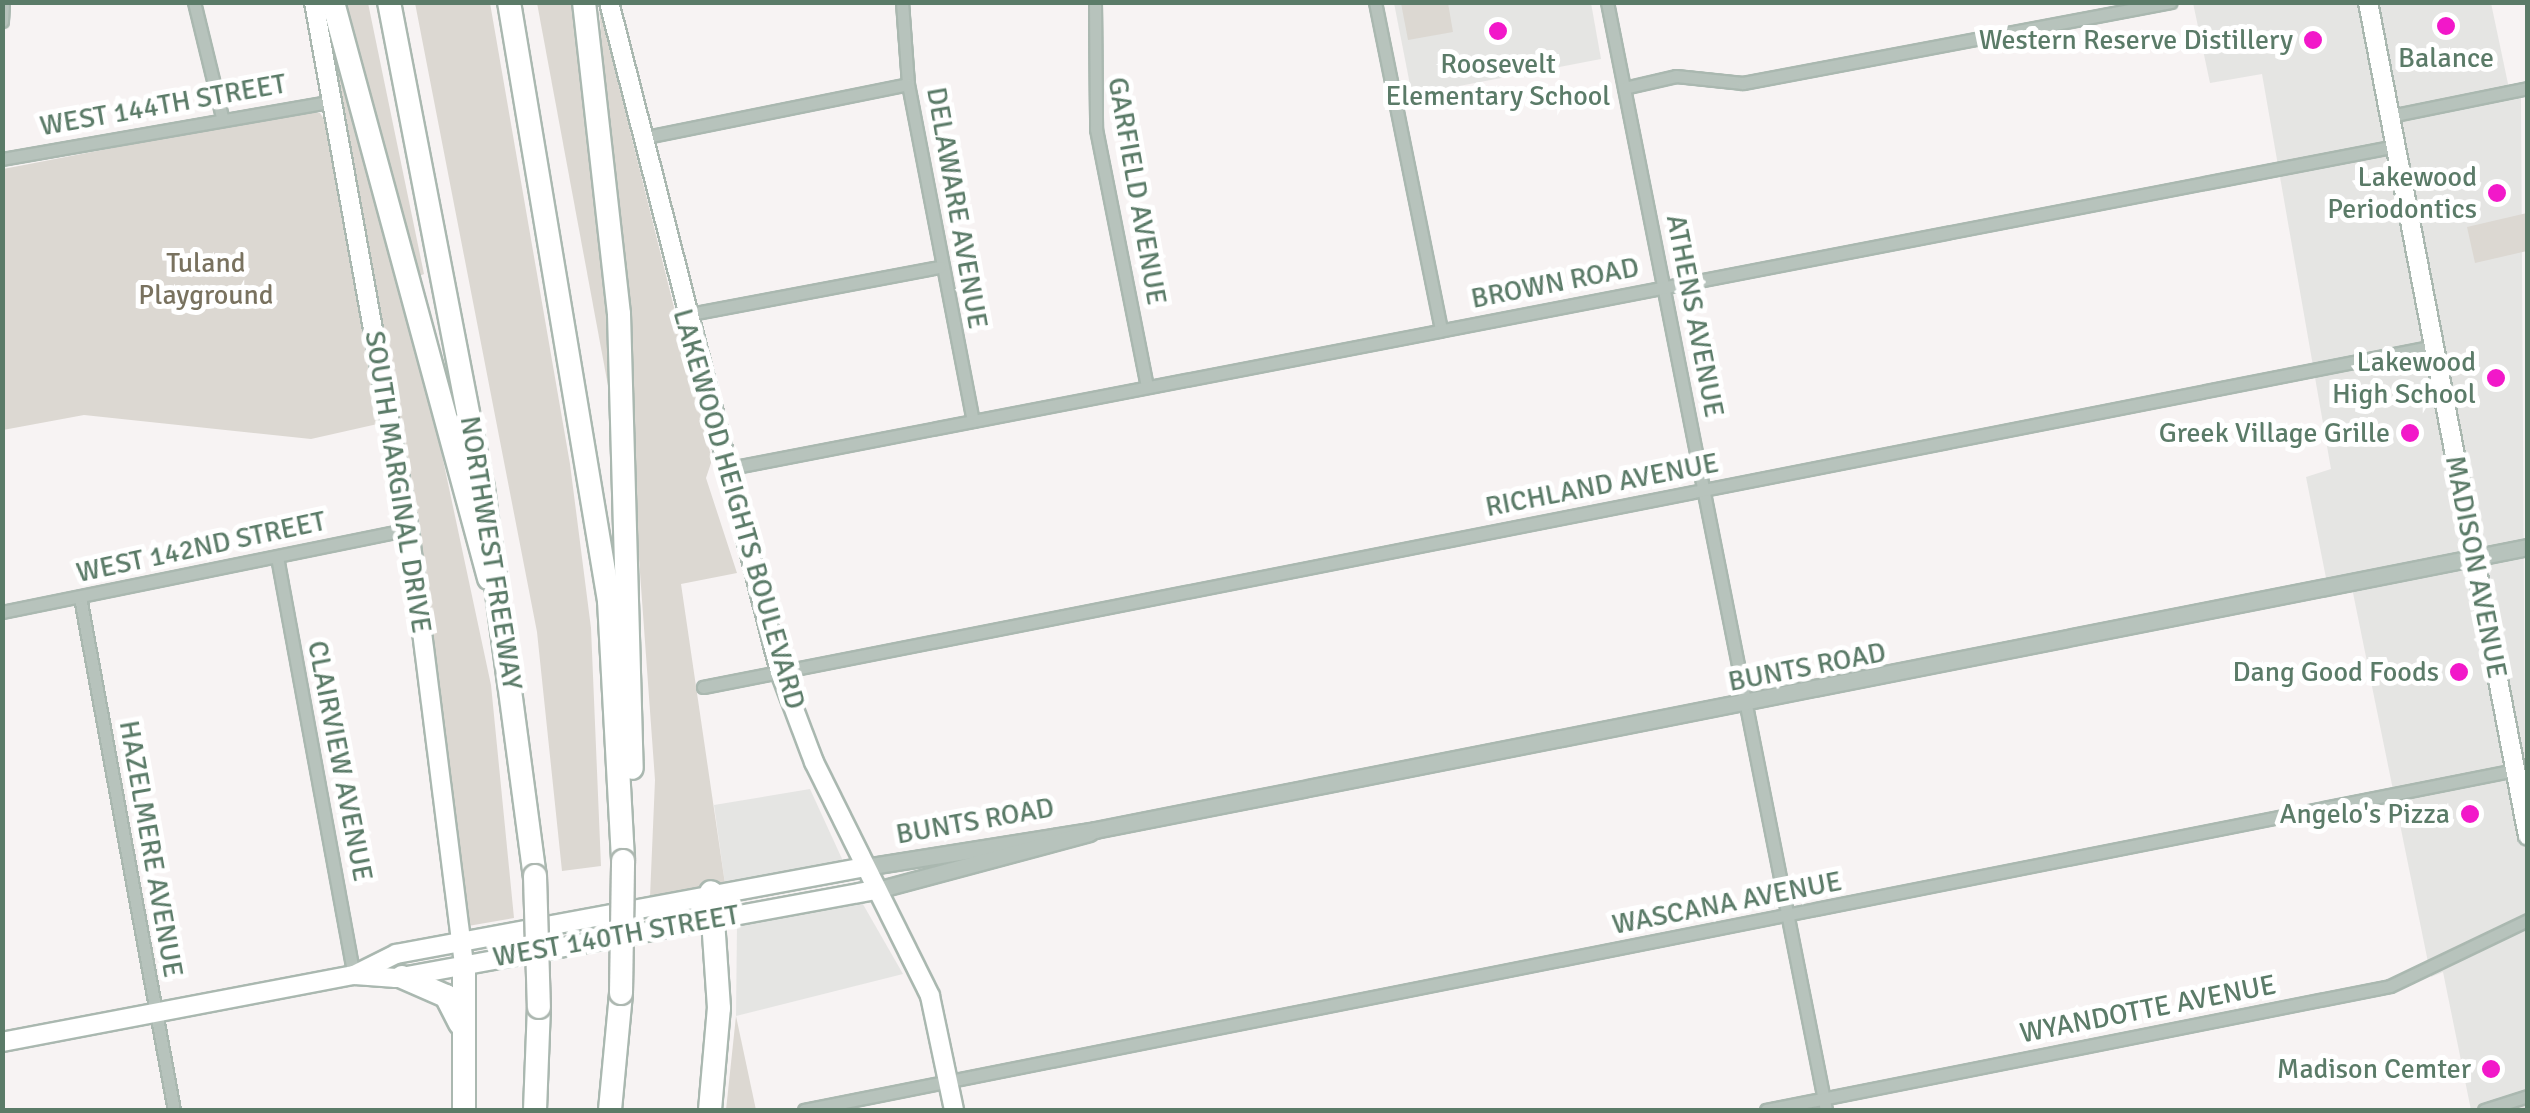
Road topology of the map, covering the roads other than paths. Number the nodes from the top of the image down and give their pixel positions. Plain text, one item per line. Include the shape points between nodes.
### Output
1 (3, 2) edge
2 (194, 2) edge
3 (314, 2) edge
4 (333, 2) edge
5 (390, 2) edge
6 (509, 2) edge
7 (584, 2) edge
8 (609, 2) edge
9 (902, 2) edge
10 (1094, 2) edge
11 (1375, 2) edge
12 (1608, 2) edge
13 (2170, 2) edge
14 (2368, 2) edge
15 (2, 21) edge
16 (908, 84) junction
17 (1624, 88) junction
18 (2528, 88) edge
19 (332, 101) junction
20 (2390, 116) junction
21 (222, 118) junction
22 (641, 138) junction
23 (2396, 146) junction
24 (2, 159) edge
25 (940, 267) junction
26 (1664, 288) junction
27 (685, 314) junction
28 (1441, 330) junction
29 (2434, 346) junction
30 (1147, 387) junction
31 (972, 421) junction
32 (725, 469) junction
33 (1704, 490) junction
34 (409, 529) junction
35 (2528, 547) edge
36 (277, 557) junction
37 (2474, 558) junction
38 (80, 597) junction
39 (502, 608) junction
40 (2, 612) edge
41 (780, 672) junction
42 (703, 687) dead end
43 (1746, 705) junction
44 (2518, 739) edge
45 (2515, 770) junction
46 (1095, 830) junction
47 (2528, 836) edge
48 (623, 860) junction
49 (865, 866) junction
50 (877, 890) junction
51 (712, 892) junction
52 (718, 917) junction
53 (1788, 917) junction
54 (2528, 920) edge
55 (462, 954) junction
56 (354, 975) junction
57 (402, 977) junction
58 (156, 1016) junction
59 (464, 1035) junction
60 (2, 1042) edge
61 (948, 1080) junction
62 (2528, 1096) edge
63 (1825, 1105) edge
64 (174, 1110) edge
65 (464, 1110) edge
66 (535, 1110) edge
67 (610, 1110) edge
68 (710, 1110) edge
69 (804, 1110) edge
70 (954, 1110) edge
71 (1766, 1110) edge
72 (2484, 1110) edge

1 - 15 street
2 - 21 street
3 - 19 main road, SOUTH MARGINAL DRIVE
4 - 39 highway via 478,553
5 - 39 highway, NORTHWEST FREEWAY
6 - 48 highway via 609,602
7 - 48 highway via 617,295 634,609
8 - 22 main road, LAKEWOOD HEIGHTS BOULEVARD
9 - 16 street, DELAWARE AVENUE
10 - 30 street, GARFIELD AVENUE via 1096,129
11 - 28 street
12 - 17 street, ATHENS AVENUE
13 - 17 street via 1743,83 1676,76
14 - 20 main road, MADISON AVENUE
16 - 22 street
16 - 25 street, DELAWARE AVENUE
17 - 26 street, ATHENS AVENUE
18 - 20 street
19 - 21 street, WEST 144TH STREET
19 - 34 main road, SOUTH MARGINAL DRIVE
20 - 23 main road, MADISON AVENUE
21 - 24 street, WEST 144TH STREET
22 - 27 main road, LAKEWOOD HEIGHTS BOULEVARD
23 - 26 street, BROWN ROAD
23 - 29 main road, MADISON AVENUE
25 - 27 street
25 - 31 street, DELAWARE AVENUE
26 - 28 street, BROWN ROAD
26 - 33 street, ATHENS AVENUE
27 - 32 main road, LAKEWOOD HEIGHTS BOULEVARD
28 - 30 street, BROWN ROAD
29 - 33 street, RICHLAND AVENUE
29 - 37 main road, MADISON AVENUE
30 - 31 street, BROWN ROAD
31 - 32 street, BROWN ROAD
32 - 41 main road, LAKEWOOD HEIGHTS BOULEVARD
33 - 41 street, RICHLAND AVENUE
33 - 43 street, ATHENS AVENUE
34 - 36 street, WEST 142ND STREET
34 - 55 main road, SOUTH MARGINAL DRIVE
35 - 37 street, BUNTS ROAD
36 - 38 street, WEST 142ND STREET
36 - 56 street, CLAIRVIEW AVENUE
37 - 43 street, BUNTS ROAD
37 - 44 main road, MADISON AVENUE
38 - 40 street, WEST 142ND STREET
38 - 58 street, HAZELMERE AVENUE
39 - 66 highway, NORTHWEST FREEWAY, bridge via 535,876
41 - 42 street, RICHLAND AVENUE
41 - 49 main road, LAKEWOOD HEIGHTS BOULEVARD
43 - 46 street, BUNTS ROAD
43 - 53 street, ATHENS AVENUE
44 - 45 main road, MADISON AVENUE
45 - 47 main road, MADISON AVENUE
45 - 53 street, WASCANA AVENUE
46 - 49 street, BUNTS ROAD
46 - 50 street, BUNTS ROAD
48 - 67 highway, bridge
49 - 50 main road, LAKEWOOD HEIGHTS BOULEVARD
49 - 51 main road, WEST 140TH STREET
50 - 52 main road, WEST 140TH STREET
50 - 61 main road, LAKEWOOD HEIGHTS BOULEVARD via 930,996
51 - 52 highway
51 - 55 main road, WEST 140TH STREET
52 - 55 main road, WEST 140TH STREET
52 - 68 highway
53 - 61 street, WASCANA AVENUE
53 - 63 street, ATHENS AVENUE
54 - 63 street, WYANDOTTE AVENUE via 2390,986
55 - 56 main road, WEST 140TH STREET via 396,954
55 - 57 main road, WEST 140TH STREET
55 - 59 highway
56 - 57 main road, WEST 140TH STREET
56 - 58 main road, WEST 140TH STREET
57 - 59 highway via 446,996
58 - 60 main road, WEST 140TH STREET
58 - 64 street, HAZELMERE AVENUE
59 - 65 highway
61 - 69 street, WASCANA AVENUE
61 - 70 main road, LAKEWOOD HEIGHTS BOULEVARD
62 - 72 street
63 - 71 street, WYANDOTTE AVENUE

